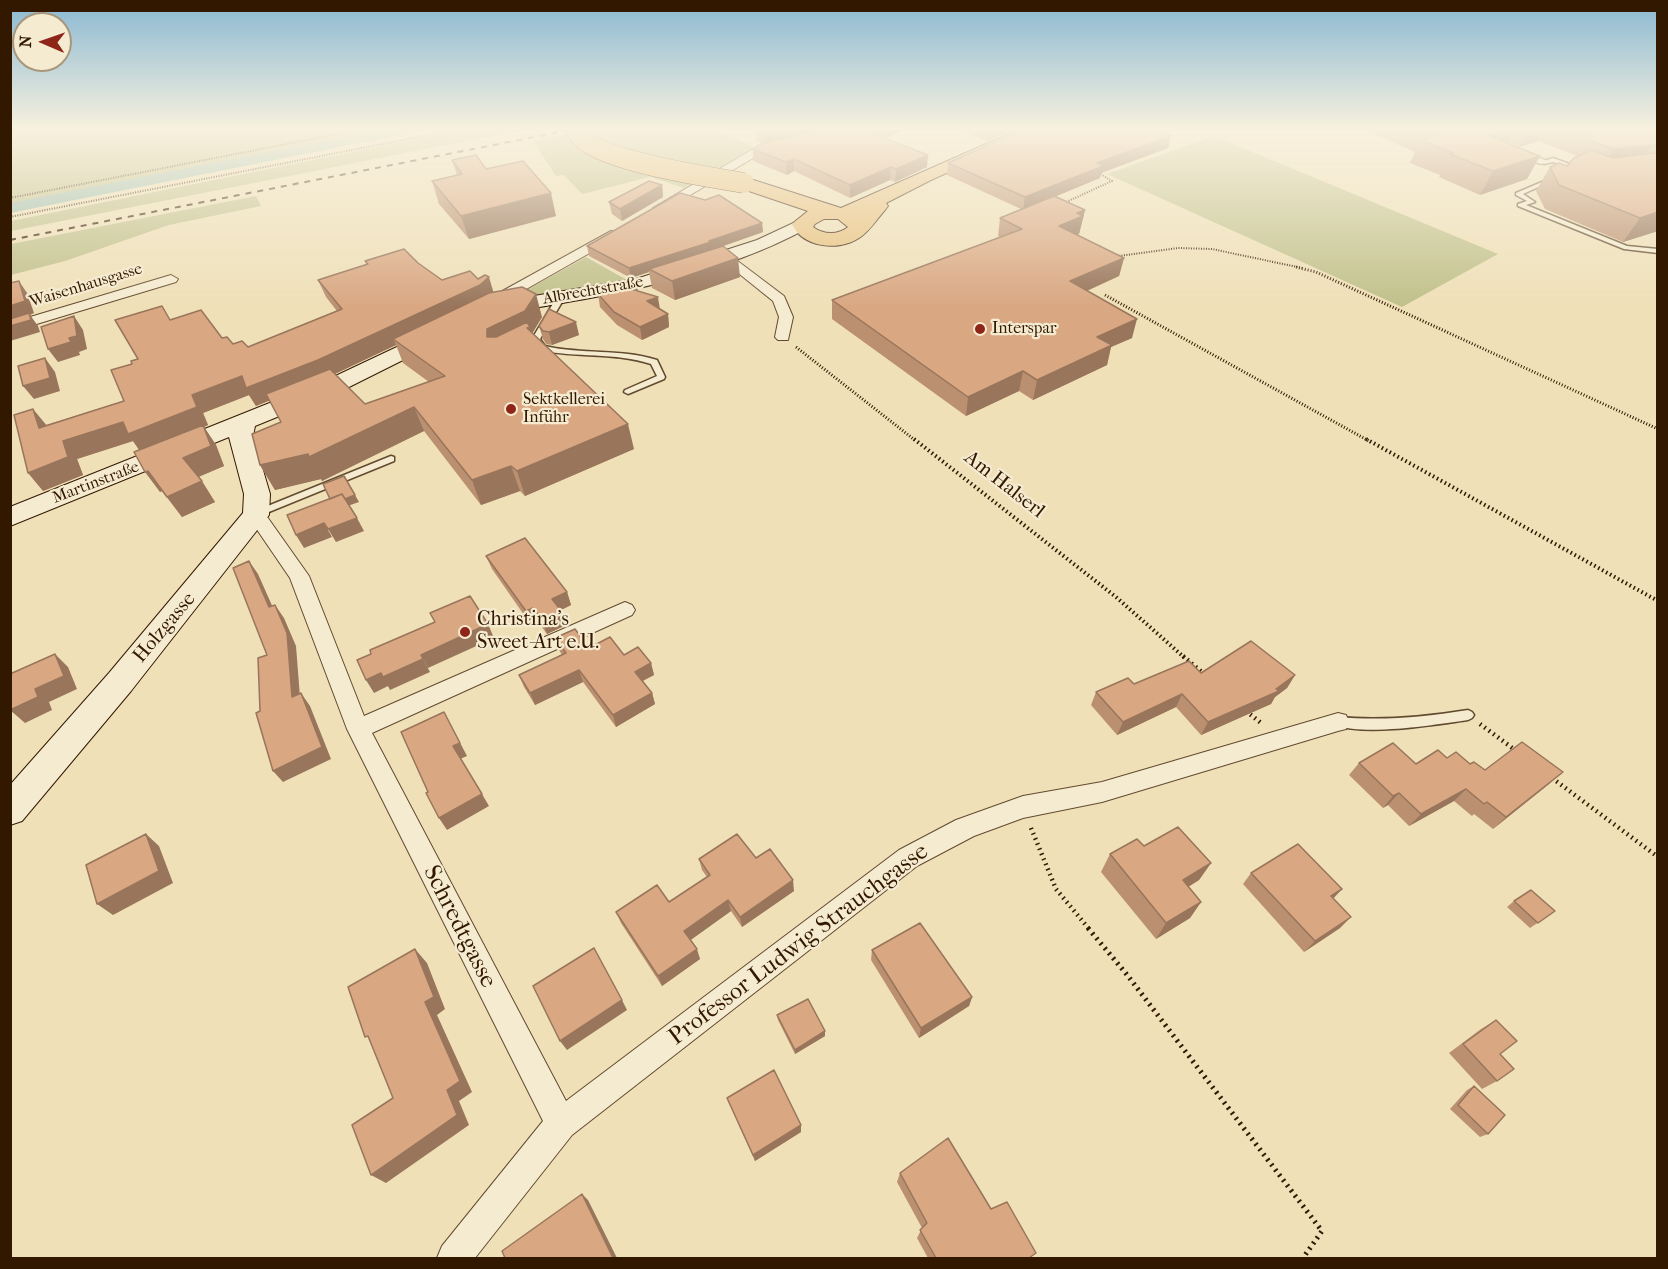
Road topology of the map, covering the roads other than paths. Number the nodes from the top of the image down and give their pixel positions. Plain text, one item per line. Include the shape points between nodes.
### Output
1 (692, 188) edge
2 (757, 188) edge
3 (902, 188) edge
4 (1532, 188) edge
5 (767, 192) junction
6 (644, 216) edge
7 (844, 217) junction
8 (803, 222) junction
9 (624, 228) edge
10 (826, 239) junction
11 (764, 244) junction
12 (1658, 251) edge
13 (727, 256) junction
14 (171, 279) dead end
15 (561, 297) junction
16 (485, 311) joint
17 (456, 324) edge
18 (10, 328) edge
19 (783, 337) road end
20 (536, 339) junction
21 (526, 344) edge
22 (628, 392) dead end
23 (244, 423) junction
24 (391, 459) dead end
25 (256, 515) junction
26 (10, 517) edge
27 (625, 610) dead end
28 (1468, 715) road end
29 (1338, 722) joint
30 (358, 729) junction
31 (10, 810) edge
32 (561, 1124) junction
33 (454, 1258) edge

1 - 6 street
2 - 5 main road, bridge
3 - 7 main road
4 - 12 lane via 1518,194 1532,201 1520,204 1626,248
5 - 7 main road
5 - 8 main road
7 - 8 main road via 818,214
7 - 10 main road via 854,232
8 - 10 main road via 807,233
8 - 11 main road, Albrechtstraße
9 - 16 street via 502,297
10 - 11 main road, Albrechtstraße
11 - 13 main road, Albrechtstraße
13 - 15 main road, Albrechtstraße via 639,285
13 - 19 street via 778,299 786,317
14 - 18 street, Waisenhausgasse
15 - 16 main road, Albrechtstraße
15 - 20 lane
17 - 23 main road, Martinstraße via 334,385
20 - 21 lane
20 - 22 lane via 542,348 559,353 619,352 654,362 661,377
23 - 25 main road via 241,435 257,494
23 - 26 main road, Martinstraße
24 - 25 lane
25 - 30 street, Schredtgasse via 299,576
25 - 31 main road, Holzgasse
27 - 30 street
28 - 29 lane, Professor Ludwig Strauchgasse via 1412,724 1374,726
29 - 32 street, Professor Ludwig Strauchgasse via 1102,792 1023,807 965,828 908,858
30 - 32 street, Schredtgasse
32 - 33 street, Professor Ludwig Strauchgasse

